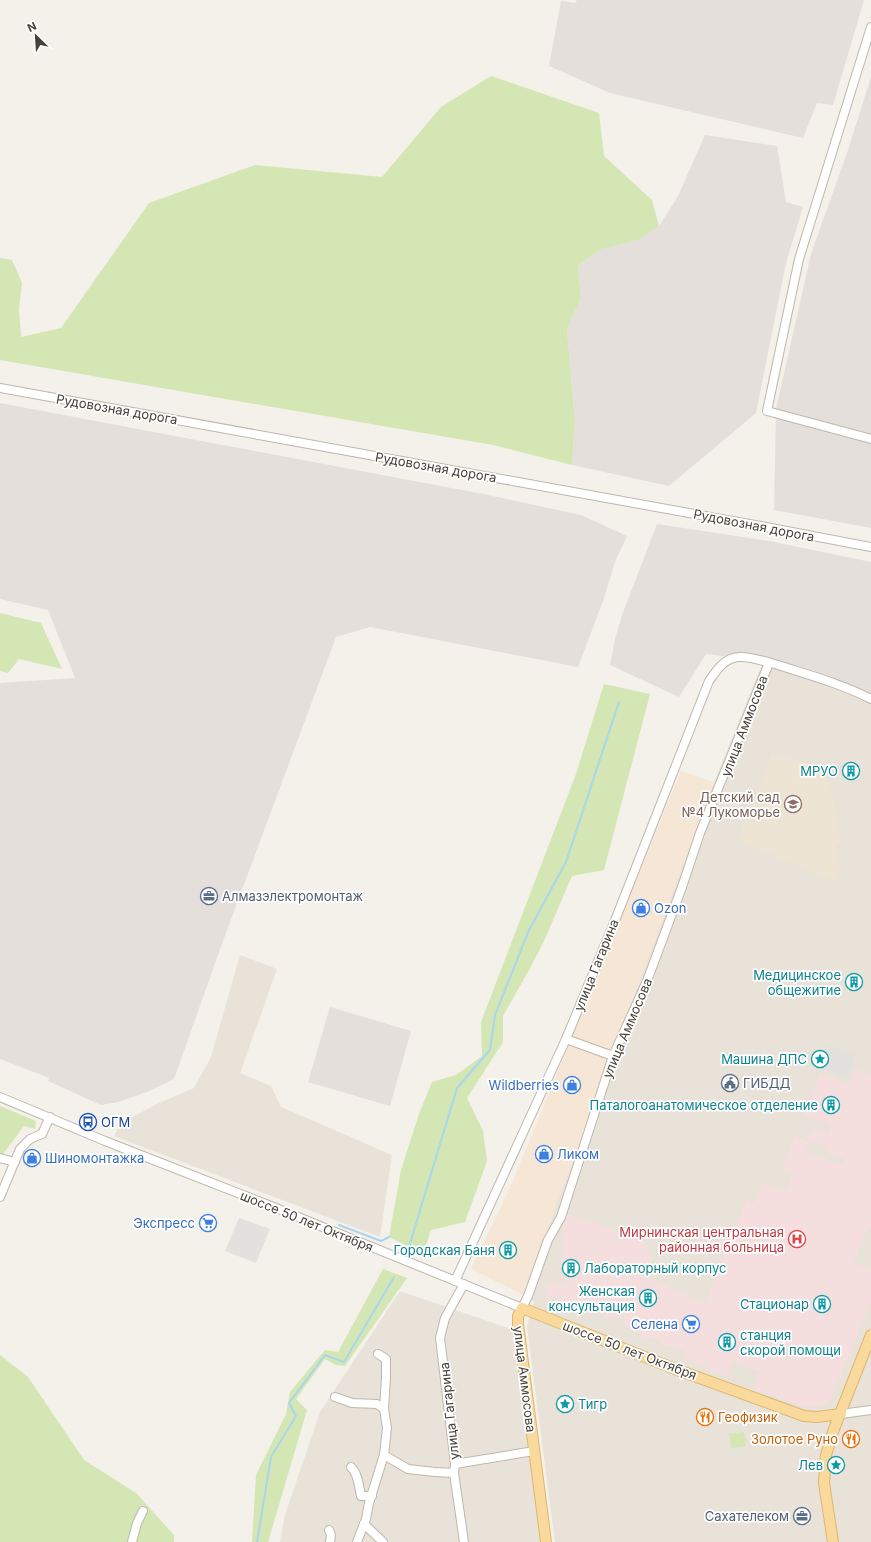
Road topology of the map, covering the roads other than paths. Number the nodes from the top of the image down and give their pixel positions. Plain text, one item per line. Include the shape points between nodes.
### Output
1 (871, 27) edge
2 (0, 388) edge
3 (871, 439) edge
4 (871, 547) edge
5 (769, 663) junction
6 (871, 699) edge
7 (566, 1039) junction
8 (613, 1056) junction
9 (0, 1097) edge
10 (50, 1117) junction
11 (0, 1158) edge
12 (15, 1162) junction
13 (0, 1197) edge
14 (455, 1281) junction
15 (464, 1284) junction
16 (522, 1308) junction
17 (871, 1335) edge
18 (378, 1354) dead end
19 (335, 1397) dead end
20 (384, 1409) junction
21 (871, 1410) edge
22 (841, 1414) junction
23 (534, 1451) junction
24 (384, 1455) junction
25 (455, 1464) junction
26 (351, 1467) dead end
27 (454, 1473) junction
28 (372, 1496) junction
29 (143, 1511) dead end
30 (364, 1524) junction
31 (329, 1530) dead end
32 (132, 1542) edge
33 (330, 1542) edge
34 (357, 1542) edge
35 (383, 1542) edge
36 (464, 1542) edge
37 (546, 1542) edge
38 (833, 1542) edge

1 - 3 street via 799,259 767,411
2 - 4 street, Рудовозная дорога
5 - 6 street via 859,692
5 - 7 street, улица Гагарина via 739,657 722,663 709,681
5 - 8 street, улица Аммосова via 700,833 647,981
7 - 8 street
7 - 14 street, улица Гагарина
8 - 16 street, улица Аммосова via 561,1217 548,1240
9 - 10 street, шоссе 50 лет Октября
10 - 12 street via 42,1134 26,1142
10 - 14 street, шоссе 50 лет Октября
11 - 12 street
12 - 13 street
14 - 15 street, шоссе 50 лет Октября
15 - 16 street, шоссе 50 лет Октября
15 - 25 street, улица Гагарина via 445,1318 440,1338
16 - 22 main road, шоссе 50 лет Октября via 675,1369 804,1416
16 - 23 main road, улица Аммосова via 518,1324
17 - 22 main road
18 - 20 street via 386,1360
19 - 20 street via 352,1403 377,1404
20 - 24 street via 387,1428
21 - 22 street
22 - 38 main road via 824,1465 824,1483
23 - 25 street
23 - 37 main road, улица Аммосова
24 - 27 street via 408,1469
24 - 28 street
25 - 27 street, улица Гагарина
26 - 28 street via 354,1469 361,1496
27 - 36 street, улица Гагарина
28 - 30 street
29 - 32 street
30 - 34 street
30 - 35 street
31 - 33 street

